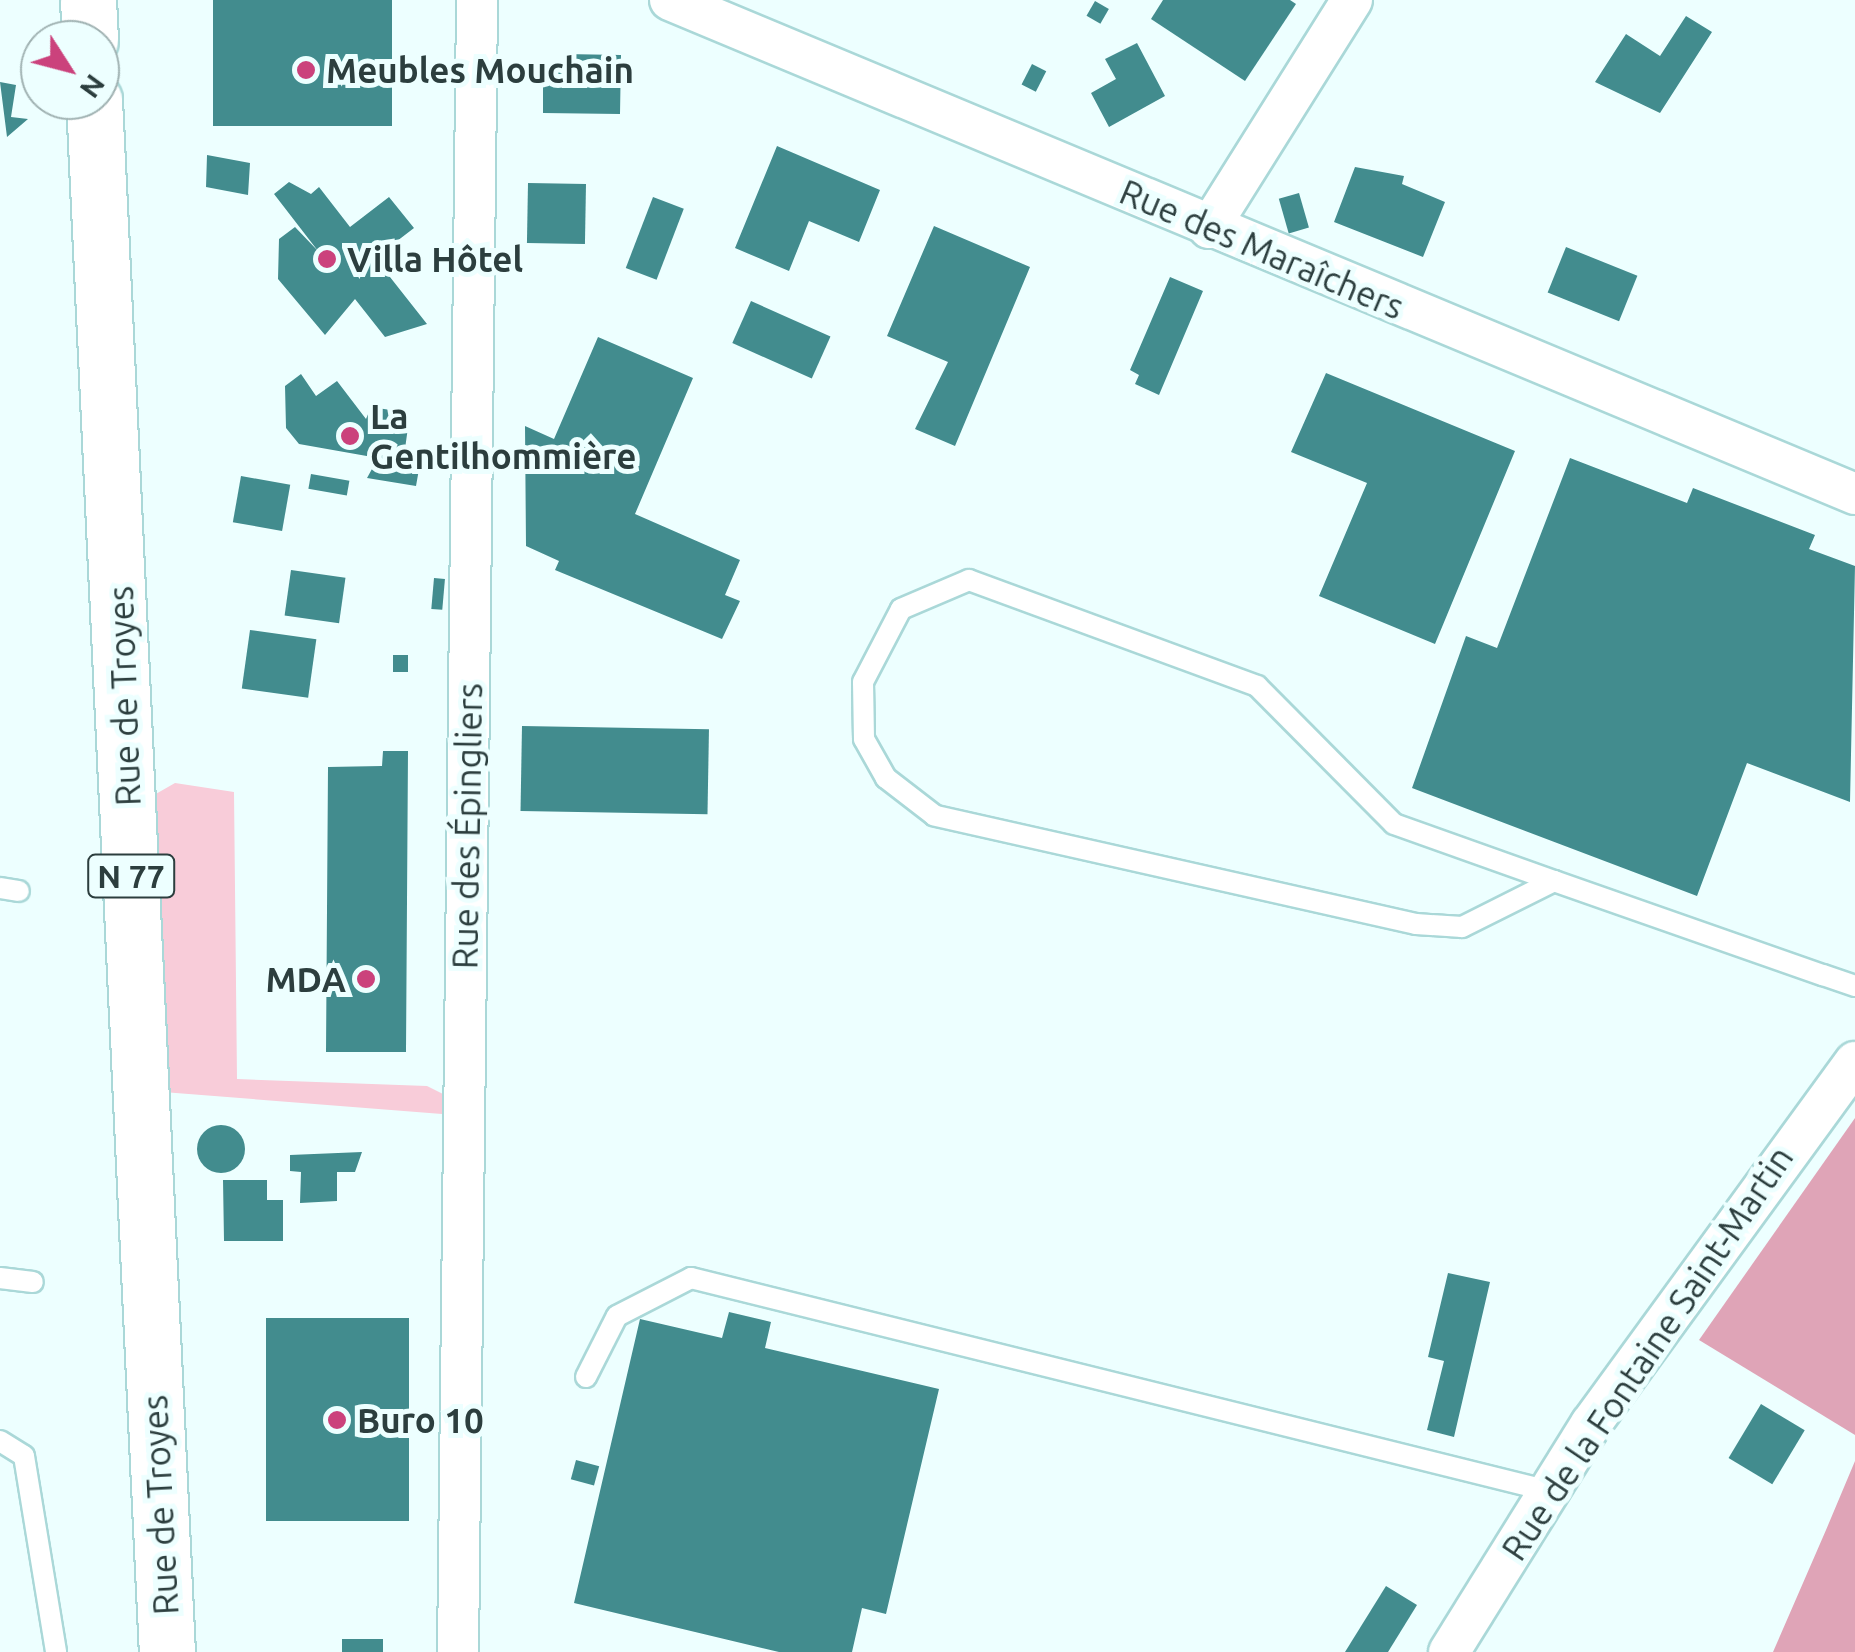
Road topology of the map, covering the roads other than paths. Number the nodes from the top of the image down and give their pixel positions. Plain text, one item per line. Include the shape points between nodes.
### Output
1 (477, 0) edge
2 (670, 0) edge
3 (1352, 0) edge
4 (95, 120) edge
5 (1210, 228) junction
6 (1855, 494) edge
7 (1554, 881) junction
8 (1855, 986) edge
9 (1855, 1062) edge
10 (0, 1278) edge
11 (33, 1282) dead end
12 (586, 1377) dead end
13 (0, 1441) edge
14 (1549, 1490) junction
15 (56, 1652) edge
16 (167, 1652) edge
17 (458, 1652) edge
18 (1450, 1652) edge

1 - 17 street, Rue des Épingliers
2 - 5 street, Rue des Maraîchers
3 - 5 street
4 - 16 main road, Rue de Troyes / N 77
5 - 6 street, Rue des Maraîchers
7 - 7 lane via 1394,824 1257,686 969,580 901,610 863,682 864,739 886,778 934,815 1416,924 1462,928
7 - 8 lane
9 - 14 street, Rue de la Fontaine Saint-Martin via 1699,1267
10 - 11 lane
12 - 14 lane via 618,1316 691,1278
13 - 15 lane via 24,1456
14 - 18 street, Rue de la Fontaine Saint-Martin

